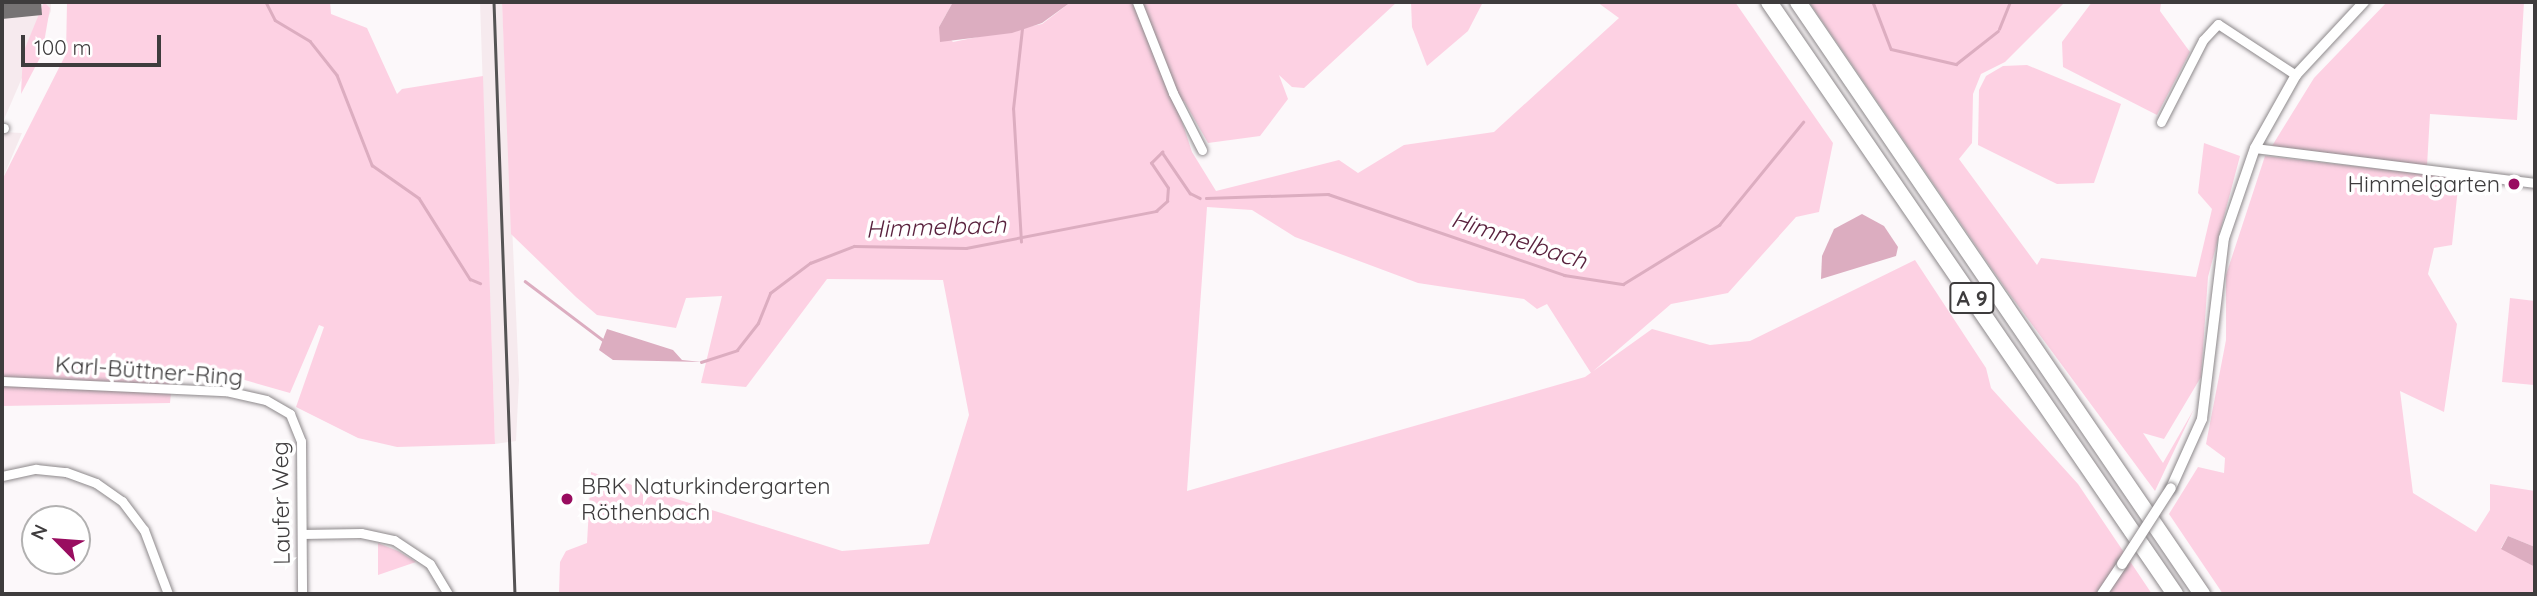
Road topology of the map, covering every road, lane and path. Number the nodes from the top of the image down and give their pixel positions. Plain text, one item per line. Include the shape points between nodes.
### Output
1 (1137, 2) edge
2 (1769, 2) edge
3 (1798, 2) edge
4 (2364, 2) edge
5 (2296, 75) junction
6 (2161, 122) dead end
7 (2255, 148) junction
8 (1202, 150) dead end
9 (2535, 183) edge
10 (2, 381) edge
11 (290, 414) joint
12 (2, 476) edge
13 (302, 534) junction
14 (168, 594) edge
15 (302, 594) edge
16 (448, 594) edge
17 (2102, 594) edge
18 (2175, 594) edge
19 (2202, 594) edge

1 - 8 street via 1172,93
2 - 18 highway, A 9
3 - 19 highway, A 9
4 - 5 street
5 - 6 street via 2218,24 2203,40
5 - 7 street
7 - 9 street
7 - 17 street, bridge via 2224,239 2202,419 2171,488
10 - 11 street, Karl-Büttner-Ring via 226,391 266,400
11 - 13 street, Laufer Weg via 301,441
12 - 14 street via 36,469 66,472 122,501 144,530
13 - 15 street, Laufer Weg
13 - 16 street via 361,533 394,540 430,564

